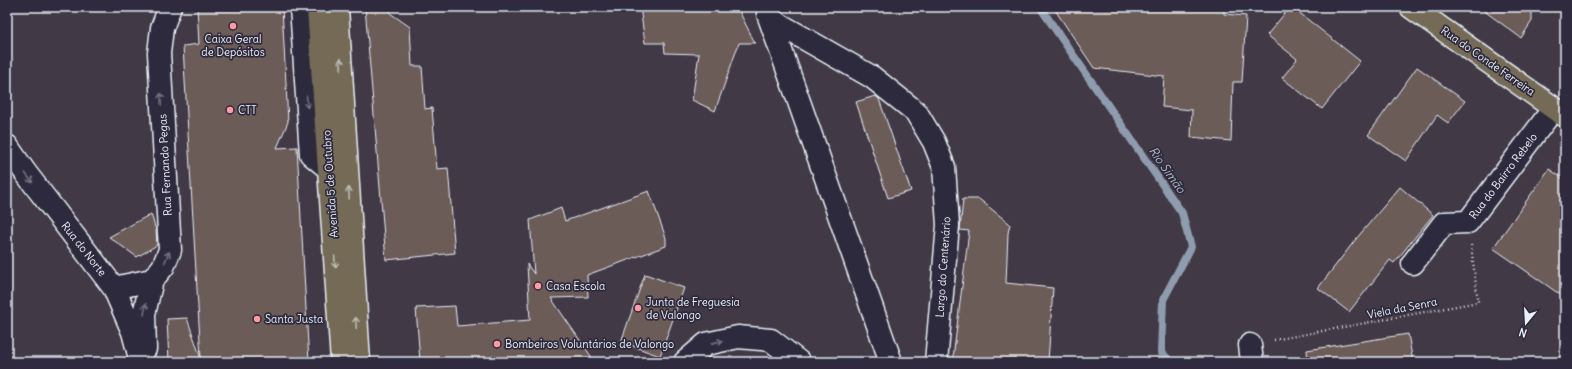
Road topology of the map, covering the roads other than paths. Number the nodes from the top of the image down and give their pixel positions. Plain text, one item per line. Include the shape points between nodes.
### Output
1 (170, 7) edge
2 (301, 7) edge
3 (318, 7) edge
4 (337, 7) edge
5 (1410, 7) edge
6 (768, 13) edge
7 (1560, 112) edge
8 (7, 146) edge
9 (328, 168) junction
10 (1414, 263) dead end
11 (152, 280) junction
12 (114, 288) junction
13 (140, 362) edge
14 (145, 362) edge
15 (342, 362) edge
16 (359, 362) edge
17 (685, 362) edge
18 (799, 362) edge
19 (891, 362) edge
20 (936, 362) edge

11 -> 1 street, Rua Fernando Pegas via 163,267 170,250 158,53 162,28
2 -> 9 street via 311,154
3 - 9 main road, Avenida 5 de Outubro
16 -> 4 main road, Avenida 5 de Outubro
5 - 7 main road, Rua do Conde Ferreira
6 - 19 street, Largo do Centenário
6 - 20 street, Largo do Centenário via 872,77 916,112 934,142 944,167 948,225
7 - 10 street, Rua do Bairro Rebelo via 1468,222 1444,223
8 -> 12 street, Rua do Norte
9 -> 15 main road, Avenida 5 de Outubro
11 - 12 street
14 -> 11 street via 144,314
12 - 13 street, Rua do Norte via 134,332
17 -> 18 street via 706,344 738,337 770,340

